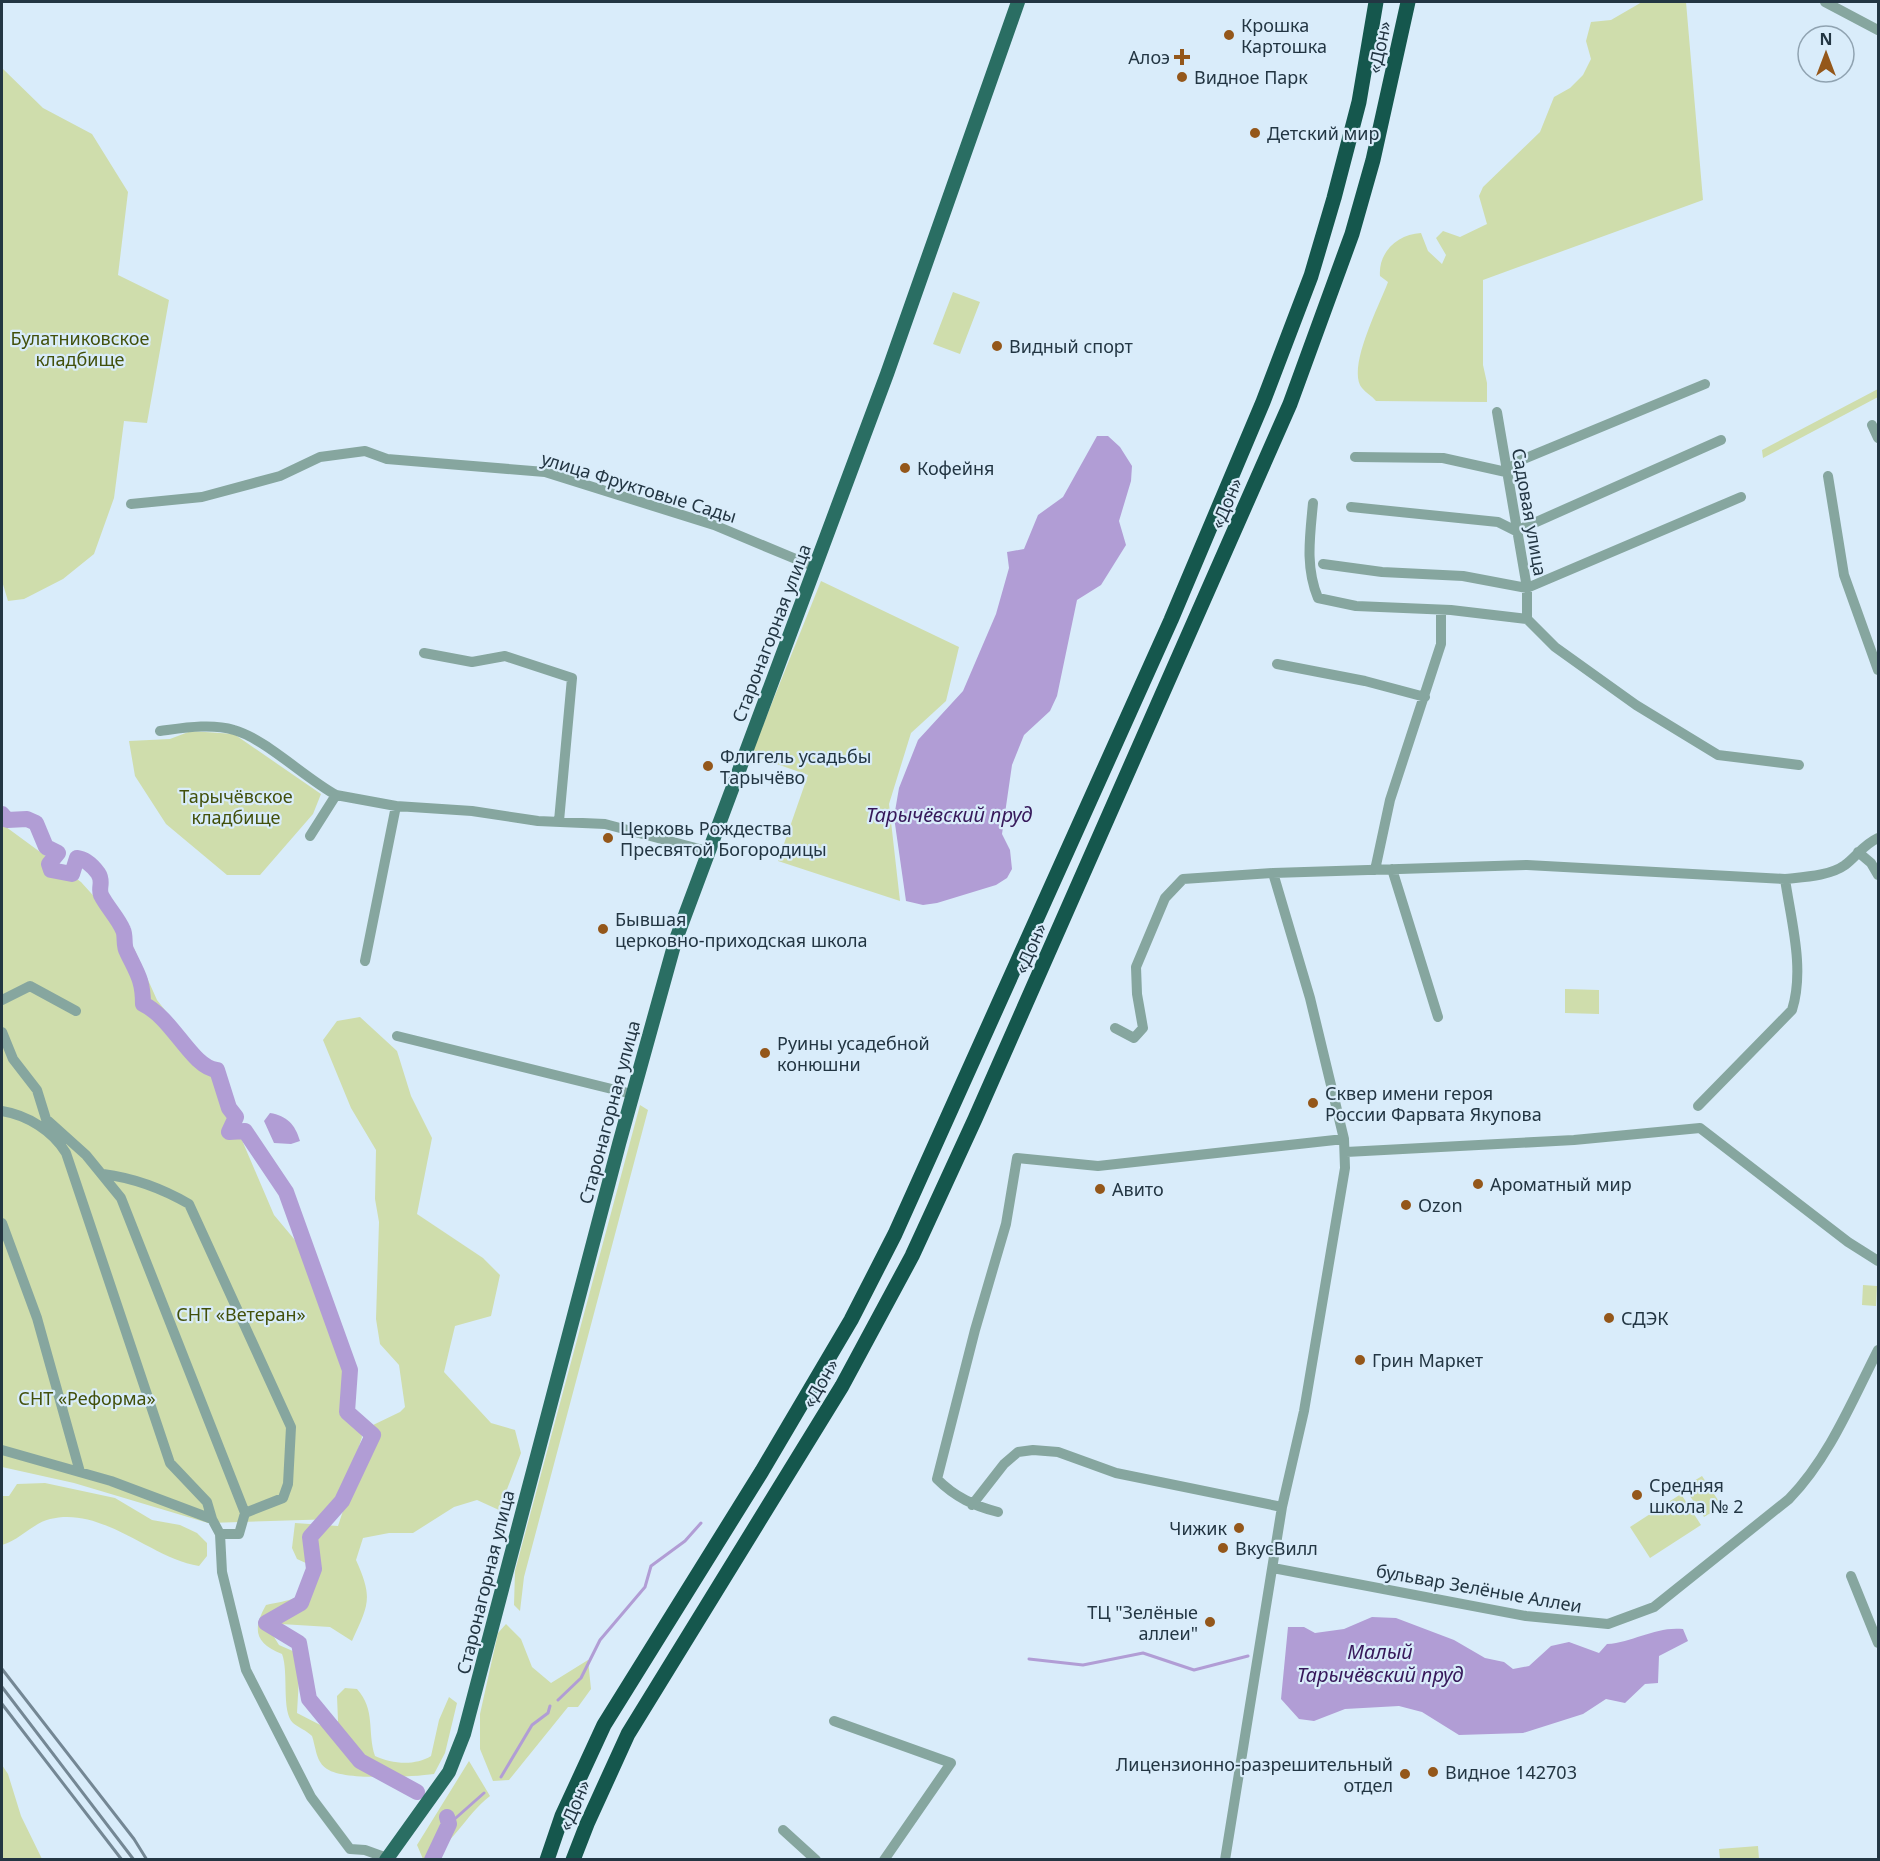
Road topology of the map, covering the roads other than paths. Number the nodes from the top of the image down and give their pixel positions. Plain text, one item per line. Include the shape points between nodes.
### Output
1 (1018, 2) edge
2 (1376, 2) edge
3 (1408, 2) edge
4 (1825, 2) edge
5 (1878, 30) edge
6 (1705, 384) dead end
7 (1497, 412) dead end
8 (1872, 425) dead end
9 (1878, 438) edge
10 (1721, 440) dead end
11 (1355, 457) dead end
12 (1506, 472) junction
13 (1828, 476) dead end
14 (1741, 497) dead end
15 (131, 504) dead end
16 (1313, 504) dead end
17 (1351, 507) dead end
18 (1516, 531) junction
19 (1323, 564) dead end
20 (816, 567) junction
21 (1527, 588) junction
22 (1441, 611) junction
23 (1527, 619) junction
24 (424, 653) dead end
25 (1277, 664) dead end
26 (1878, 670) edge
27 (1425, 698) junction
28 (160, 731) dead end
29 (1799, 765) dead end
30 (336, 795) junction
31 (396, 806) junction
32 (559, 820) junction
33 (310, 836) dead end
34 (1878, 838) edge
35 (707, 851) junction
36 (1858, 852) junction
37 (1392, 869) junction
38 (1376, 870) junction
39 (1273, 873) junction
40 (1878, 875) edge
41 (1785, 879) junction
42 (365, 961) dead end
43 (2, 1000) edge
44 (76, 1011) dead end
45 (1438, 1017) dead end
46 (1115, 1028) dead end
47 (2, 1032) edge
48 (397, 1036) dead end
49 (632, 1095) junction
50 (1698, 1106) dead end
51 (2, 1111) edge
52 (1344, 1139) junction
53 (1346, 1152) junction
54 (103, 1174) junction
55 (2, 1223) edge
56 (1878, 1261) edge
57 (1878, 1350) edge
58 (2, 1450) edge
59 (80, 1472) junction
60 (972, 1505) junction
61 (1282, 1507) junction
62 (998, 1512) dead end
63 (245, 1513) junction
64 (212, 1519) junction
65 (220, 1534) junction
66 (1273, 1568) junction
67 (1851, 1576) dead end
68 (1878, 1643) edge
69 (834, 1721) dead end
70 (783, 1830) dead end
71 (387, 1859) edge
72 (547, 1860) edge
73 (573, 1860) edge
74 (816, 1860) edge
75 (884, 1860) edge
76 (1225, 1860) edge

1 - 20 main road, Старонагорная улица
2 - 72 highway, «Дон» via 1359,102 1311,276 1263,402 1171,620 895,1234 851,1320 762,1471 604,1725 562,1816
3 - 73 highway, «Дон» via 1373,160 1352,234 1290,404 980,1108 912,1256 842,1386 628,1734
4 - 5 street
6 - 12 street via 1519,461
7 - 12 street, Садовая улица
8 - 9 street
10 - 18 street
11 - 12 street via 1443,458
12 - 18 street, Садовая улица
13 - 26 street via 1844,575
14 - 21 street
15 - 20 street, улица Фруктовые Сады via 202,497 280,476 320,457 365,451 387,459 544,472 714,525
16 - 22 street via 1309,558 1311,581 1318,598 1356,606
17 - 18 street via 1498,522
18 - 21 street, Садовая улица
19 - 21 street via 1463,576
20 - 35 main road, Старонагорная улица
21 - 23 street, Садовая улица
22 - 23 street
22 - 27 street via 1442,644
23 - 29 street via 1555,646 1641,709 1718,755
24 - 32 street via 472,662 505,656 572,678
25 - 27 street via 1365,681
27 - 38 street via 1390,801
28 - 30 street via 233,729
30 - 31 street
30 - 33 street
31 - 32 street
31 - 42 street
32 - 35 street via 605,824
34 - 36 street
35 - 49 main road, Старонагорная улица via 663,979
36 - 40 street
36 - 41 street via 1844,866
37 - 38 street
37 - 41 street via 1527,866
37 - 45 street
38 - 39 street
39 - 46 street via 1183,879 1165,898 1136,967 1143,1028 1134,1038
39 - 52 street via 1311,998
41 - 50 street via 1798,973 1792,1010
43 - 44 street via 30,986
47 - 54 street via 13,1059 37,1090 46,1119
48 - 49 street
49 - 71 main road, Старонагорная улица via 464,1734 449,1772
51 - 64 street via 17,1114 43,1129 59,1141 66,1153 170,1463 207,1502
52 - 53 street
52 - 60 street via 1098,1166 1017,1158 1006,1224 937,1479
53 - 56 street via 1574,1140 1700,1128
53 - 61 street via 1304,1411
54 - 63 street via 121,1198
54 - 63 street via 126,1177 189,1204 291,1427 288,1484 283,1498
55 - 59 street via 37,1318
57 - 66 street, бульвар Зелёные Аллеи via 1830,1443 1789,1499 1654,1607 1622,1620 1595,1624 1526,1616
58 - 59 street
59 - 64 street
60 - 61 street via 1004,1464 1018,1452 1034,1450 1058,1452 1116,1473
60 - 62 street
61 - 66 street
63 - 65 street via 239,1534
64 - 65 street
65 - 71 street via 222,1572 246,1670 311,1797 350,1849
66 - 76 street
67 - 68 street
69 - 75 street via 951,1763
70 - 74 street

